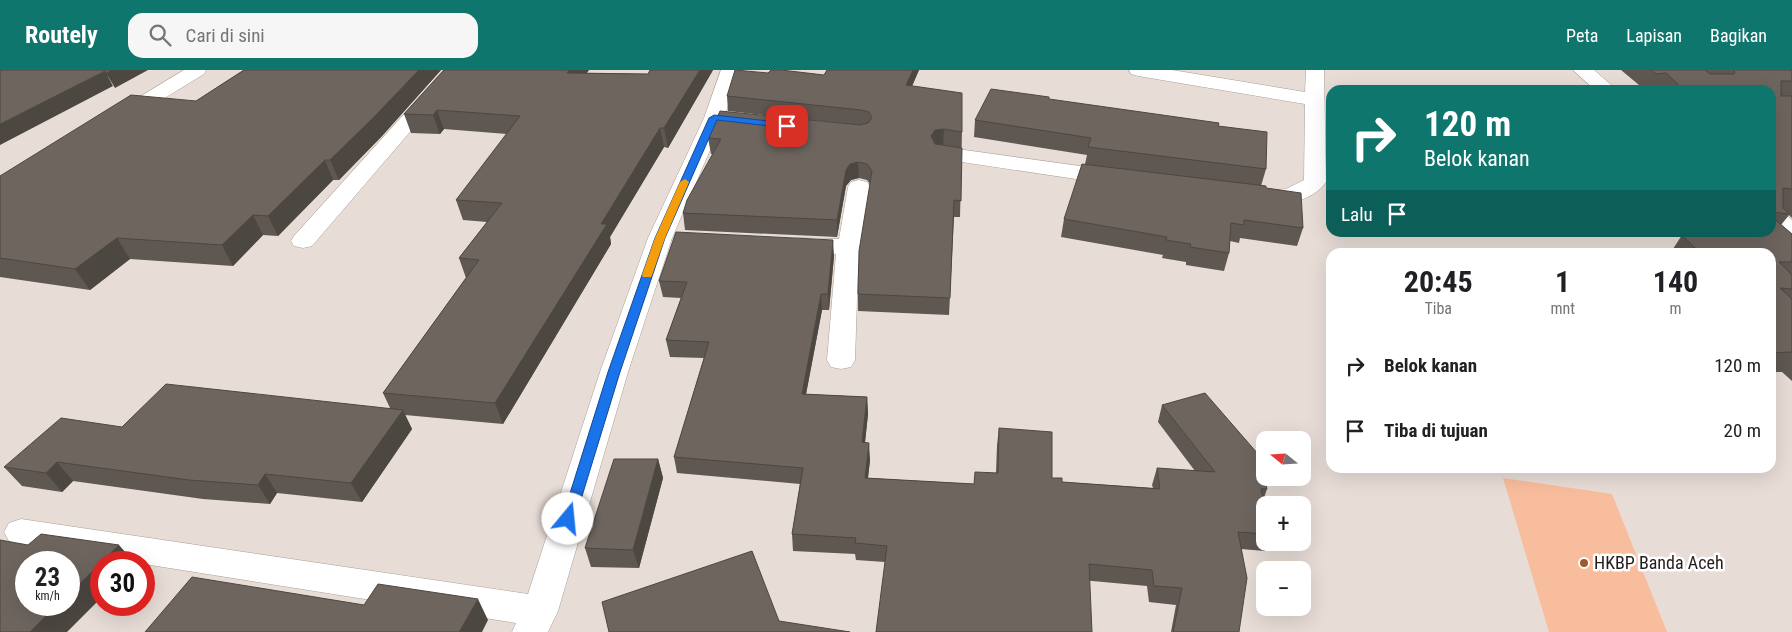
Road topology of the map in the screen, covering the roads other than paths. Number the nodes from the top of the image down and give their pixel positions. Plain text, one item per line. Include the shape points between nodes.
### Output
1 (197, 70) edge
2 (454, 70) edge
3 (730, 70) edge
4 (1138, 70) edge
5 (1315, 70) edge
6 (1582, 70) edge
7 (1601, 85) edge
8 (1315, 100) junction
9 (104, 127) edge
10 (943, 153) edge
11 (1140, 181) edge
12 (859, 187) dead end
13 (1248, 195) edge
14 (1776, 219) edge
15 (1792, 232) edge
16 (303, 241) dead end
17 (769, 243) edge
18 (849, 248) junction
19 (841, 360) dead end
20 (21, 532) dead end
21 (535, 621) edge

1 - 9 street
2 - 16 street
3 - 21 street via 723,119 614,372
4 - 8 street
5 - 8 street
6 - 7 street
8 - 13 street via 1314,182 1304,192 1283,198
10 - 11 street
12 - 18 street
14 - 15 street
17 - 18 street
18 - 19 street
20 - 21 street

